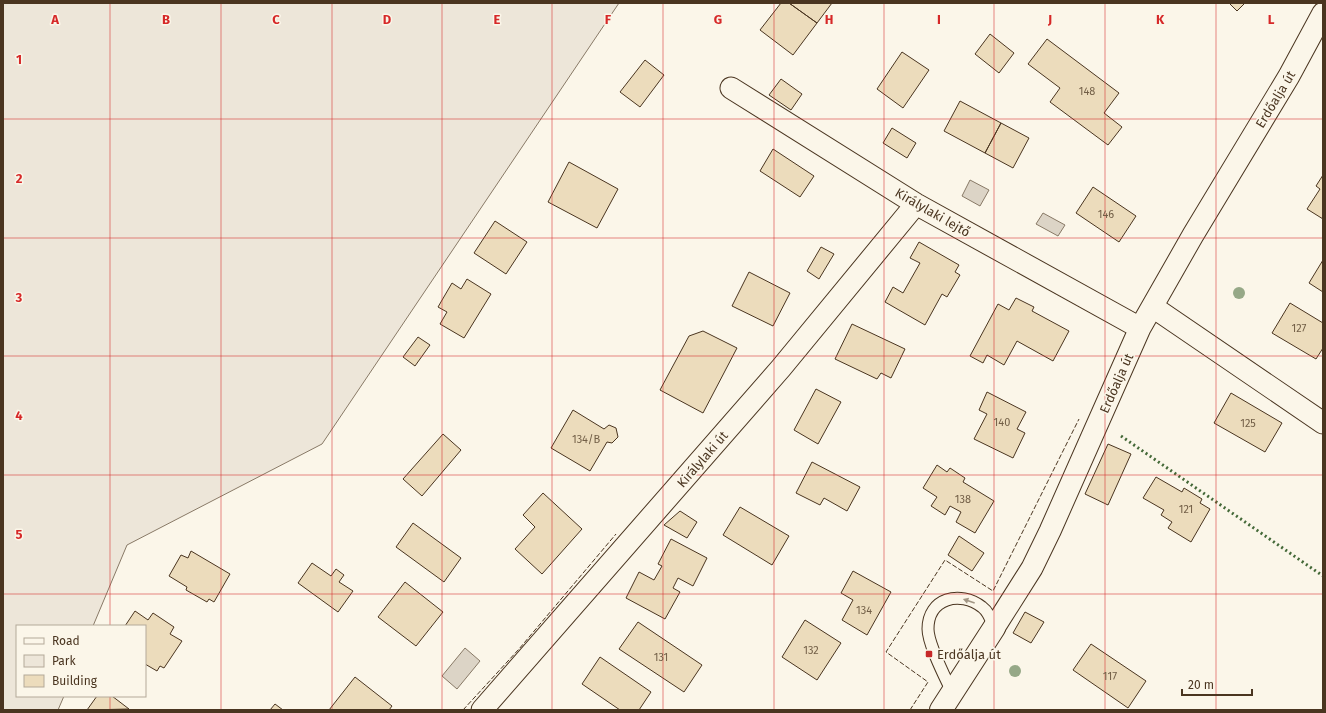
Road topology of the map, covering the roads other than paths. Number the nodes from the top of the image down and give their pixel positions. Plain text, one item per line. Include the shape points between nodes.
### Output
1 (1323, 14) edge
2 (730, 88) dead end
3 (916, 204) junction
4 (1153, 307) junction
5 (1140, 328) junction
6 (1323, 423) edge
7 (994, 628) junction
8 (946, 701) edge
9 (482, 710) edge

1 - 4 street, Erdőalja út
2 - 3 street, Királylaki lejtő
3 - 5 street, Királylaki lejtő
3 - 9 street, Királylaki út via 781,368
4 - 5 street, Erdőalja út
4 - 6 street
5 - 7 street, Erdőalja út via 1032,568
7 - 8 street, Erdőalja út
7 -> 8 lane via 990,615 982,607 965,599 944,600 932,611 929,619 929,637

